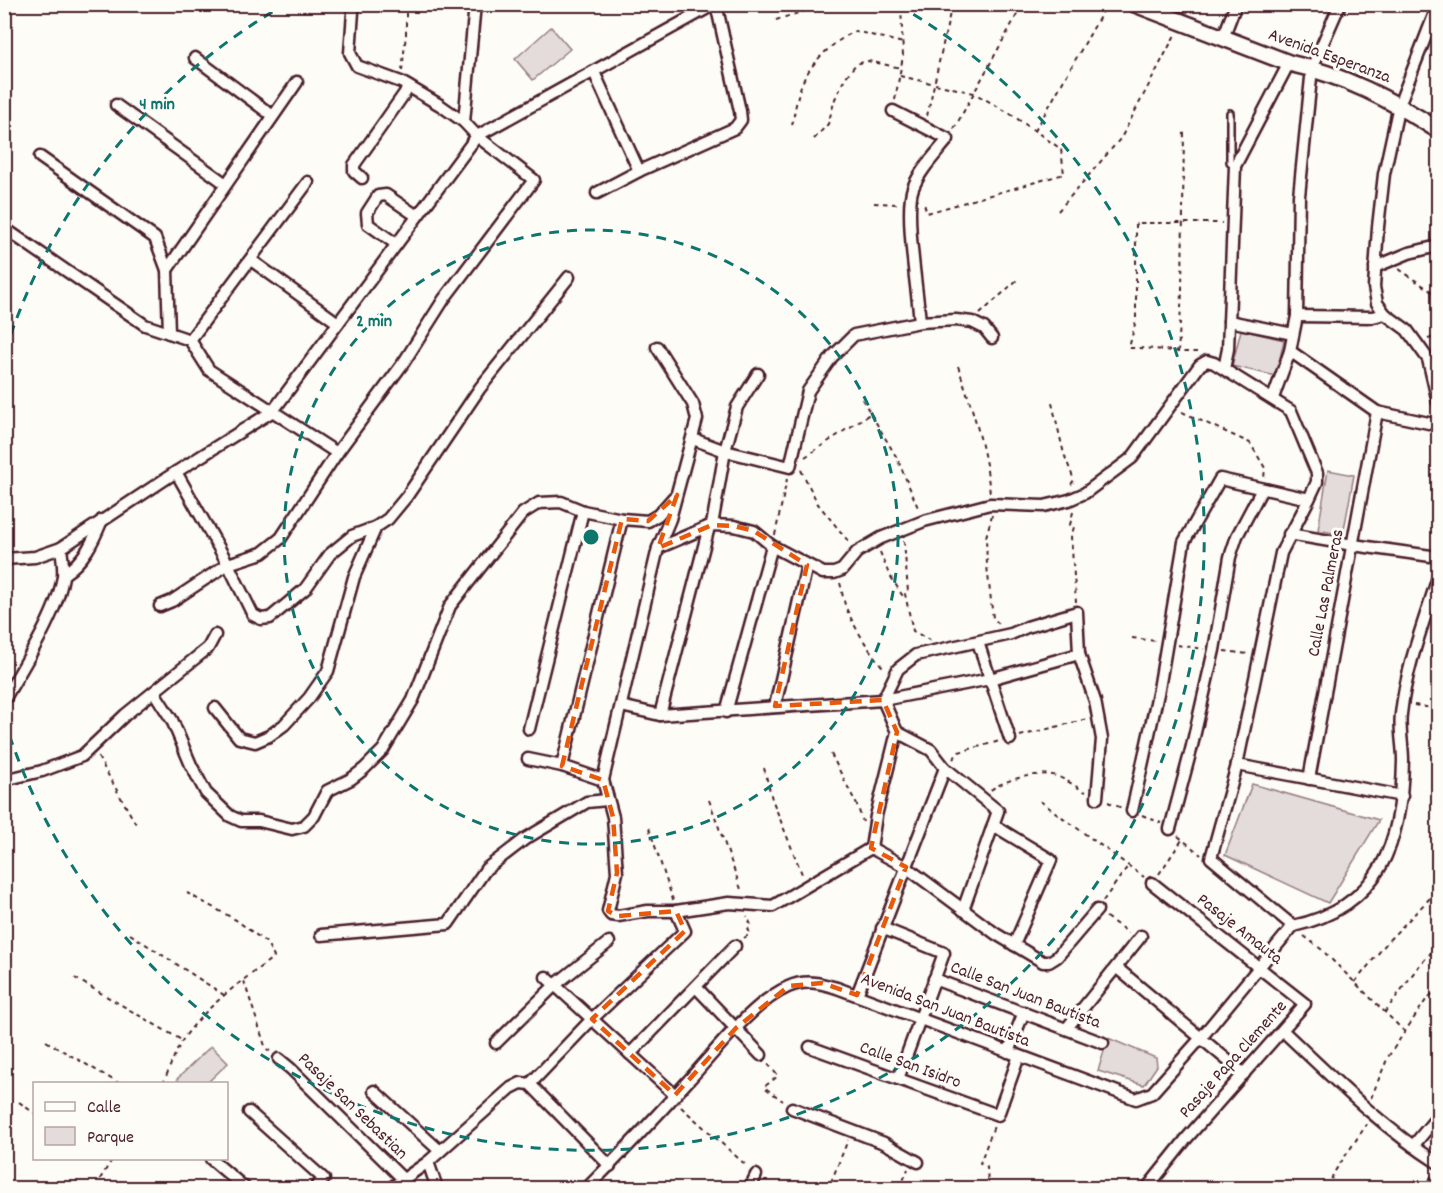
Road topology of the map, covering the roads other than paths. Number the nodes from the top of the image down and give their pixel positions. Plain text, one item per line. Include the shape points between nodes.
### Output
1 (351, 4) edge
2 (475, 4) edge
3 (716, 4) edge
4 (1135, 4) edge
5 (1236, 4) edge
6 (1340, 4) edge
7 (1438, 5) edge
8 (1223, 38) junction
9 (195, 58) dead end
10 (1289, 63) junction
11 (1312, 68) junction
12 (594, 72) junction
13 (297, 82) dead end
14 (405, 85) junction
15 (116, 105) dead end
16 (1399, 105) junction
17 (893, 111) road end
18 (1230, 113) dead end
19 (273, 116) junction
20 (464, 122) junction
21 (1438, 130) edge
22 (477, 136) junction
23 (40, 157) dead end
24 (1235, 166) junction
25 (639, 171) junction
26 (362, 178) dead end
27 (308, 182) dead end
28 (226, 184) junction
29 (597, 193) dead end
30 (417, 216) junction
31 (4, 228) edge
32 (396, 244) junction
33 (1438, 246) edge
34 (250, 260) junction
35 (1375, 267) junction
36 (167, 270) junction
37 (568, 277) dead end
38 (1385, 314) junction
39 (1297, 316) junction
40 (1229, 321) junction
41 (920, 322) junction
42 (338, 323) junction
43 (169, 333) junction
44 (1293, 334) junction
45 (992, 338) dead end
46 (190, 340) junction
47 (657, 347) dead end
48 (1290, 351) junction
49 (1219, 366) junction
50 (758, 374) dead end
51 (1273, 398) junction
52 (1438, 402) edge
53 (273, 411) junction
54 (1377, 412) junction
55 (1438, 425) edge
56 (693, 439) junction
57 (725, 451) junction
58 (337, 453) junction
59 (176, 471) junction
60 (1262, 489) junction
61 (676, 495) junction
62 (1309, 499) junction
63 (583, 511) junction
64 (622, 519) junction
65 (102, 520) junction
66 (711, 526) junction
67 (376, 527) junction
68 (1289, 534) junction
69 (1353, 545) junction
70 (772, 546) junction
71 (61, 548) junction
72 (658, 548) junction
73 (1438, 557) edge
74 (4, 559) edge
75 (228, 564) junction
76 (807, 565) junction
77 (64, 574) junction
78 (1438, 577) edge
79 (160, 606) dead end
80 (215, 635) dead end
81 (978, 642) junction
82 (1079, 654) junction
83 (990, 679) junction
84 (154, 692) junction
85 (4, 699) edge
86 (883, 700) junction
87 (621, 706) junction
88 (775, 706) junction
89 (215, 708) dead end
90 (726, 712) junction
91 (660, 715) junction
92 (529, 729) dead end
93 (897, 732) junction
94 (1010, 739) dead end
95 (528, 759) dead end
96 (1237, 765) junction
97 (562, 766) junction
98 (945, 768) junction
99 (1309, 779) junction
100 (4, 780) edge
101 (603, 780) junction
102 (1402, 796) junction
103 (1097, 798) dead end
104 (607, 800) junction
105 (1132, 812) dead end
106 (993, 825) junction
107 (1170, 829) dead end
108 (871, 848) junction
109 (906, 867) junction
110 (1152, 883) road end
111 (963, 910) junction
112 (1096, 910) road end
113 (676, 911) junction
114 (1293, 926) junction
115 (882, 928) junction
116 (321, 935) dead end
117 (1140, 938) road end
118 (609, 942) dead end
119 (1014, 945) junction
120 (735, 946) road end
121 (1260, 967) junction
122 (1117, 968) junction
123 (546, 977) dead end
124 (934, 980) junction
125 (555, 985) junction
126 (696, 987) junction
127 (856, 995) junction
128 (1305, 1004) joint
129 (1024, 1012) junction
130 (592, 1019) junction
131 (919, 1020) junction
132 (736, 1028) junction
133 (1067, 1028) junction
134 (1282, 1031) junction
135 (1200, 1039) junction
136 (496, 1043) dead end
137 (1103, 1043) dead end
138 (810, 1047) dead end
139 (630, 1054) junction
140 (1013, 1054) junction
141 (761, 1055) road end
142 (279, 1059) road end
143 (1244, 1074) junction
144 (897, 1079) junction
145 (530, 1084) junction
146 (374, 1091) dead end
147 (674, 1097) junction
148 (792, 1107) road end
149 (249, 1112) dead end
150 (1438, 1116) edge
151 (1413, 1146) junction
152 (440, 1151) junction
153 (212, 1160) edge
154 (915, 1161) road end
155 (428, 1162) junction
156 (1438, 1162) edge
157 (610, 1166) junction
158 (756, 1175) road end
159 (403, 1179) junction
160 (245, 1188) edge
161 (315, 1188) edge
162 (391, 1188) edge
163 (437, 1188) edge
164 (587, 1188) edge
165 (750, 1188) edge
166 (1147, 1188) edge

1 - 14 street via 350,53 357,66
2 - 20 street
3 - 12 street
3 - 25 street via 741,120 735,128
4 - 8 street, Avenida Esperanza
5 - 8 street
6 - 11 street
7 - 16 street
8 - 10 street, Avenida Esperanza
9 - 19 street
10 - 11 street, Avenida Esperanza
10 - 24 street
11 - 16 street, Avenida Esperanza
11 - 39 street via 1299,196
12 - 22 street
12 - 25 street
13 - 19 street
14 - 20 street
14 - 26 street via 354,165 354,171
15 - 28 street
16 - 21 street, Avenida Esperanza
16 - 35 street via 1384,174
17 - 41 street via 948,139 912,190 910,218
18 - 24 lane via 1230,162
19 - 28 street
20 - 22 street
22 - 30 street
22 - 58 street via 534,180 444,299 404,362
23 - 36 street via 155,238
24 - 40 street
25 - 29 street
27 - 34 street
28 - 36 street
30 - 32 street
30 - 32 street via 386,195 378,196 366,219
31 - 43 street via 145,324
32 - 42 street
33 - 35 street
34 - 42 street
34 - 46 street
35 - 38 street via 1377,303
36 - 43 street
37 - 67 street via 480,388 407,496
38 - 39 street
38 - 52 street via 1407,330 1428,359
39 - 44 street
40 - 44 street
40 - 49 street via 1228,349
41 - 45 street via 972,322
41 - 57 street via 854,335 832,357 808,391 790,467
42 - 53 street
43 - 46 street
44 - 48 street
46 - 53 street via 209,370
47 - 56 street via 693,404 697,419
48 - 51 street
48 - 54 street
49 - 51 street
49 - 76 street via 1207,361 1200,365 1132,458 1085,493 1044,506 990,504 924,521 876,541 834,573 823,573
50 - 57 street via 737,407
51 - 62 street via 1291,411 1317,473
53 - 58 street
53 - 59 street
54 - 55 street
54 - 69 street, Calle Las Palmeras
56 - 57 street
56 - 61 street
57 - 66 street
58 - 75 street via 281,538 261,554
59 - 65 street
59 - 75 street
60 - 62 street
60 - 105 street via 1220,479 1184,542 1159,689
60 - 107 street via 1230,557 1214,650
61 - 64 street via 648,521
61 - 72 street
62 - 68 street
63 - 64 street
63 - 84 street via 561,502 539,503 523,513 450,606 413,700 383,750 351,779 327,791 304,826 292,829 230,816 206,793 172,720
63 - 92 street
64 - 97 street
65 - 71 street
65 - 77 street via 95,539 77,565
66 - 70 street via 734,525 754,531
66 - 72 street
66 - 91 street
67 - 75 street via 351,536 330,554 305,589 270,618 261,620 253,615
67 - 89 street via 354,577 328,671 309,698 284,725 255,742 239,738
68 - 69 street
68 - 96 street via 1281,553
69 - 73 street
69 - 99 street, Calle Las Palmeras
70 - 76 street
70 - 90 street
71 - 74 street via 35,557
71 - 77 street
72 - 87 street
75 - 79 street
76 - 88 street
77 - 85 street via 40,635
78 - 102 street via 1406,678 1401,717
80 - 84 street via 208,648
81 - 82 street via 1077,612
81 - 83 street
81 - 86 street via 916,656 898,669
82 - 83 street
82 - 103 street via 1095,701 1102,740
83 - 86 street
83 - 94 street
84 - 100 street via 82,756
86 - 88 street
86 - 93 street
87 - 91 street
87 - 101 street
88 - 90 street
90 - 91 street
93 - 98 street via 931,750
93 - 108 street
95 - 97 street
96 - 99 street
96 - 114 street via 1211,858
97 - 101 street
98 - 106 street via 998,811
98 - 109 street
99 - 102 street
101 - 104 street
102 - 114 street via 1388,855 1373,881 1348,904 1315,921
104 - 113 street via 613,817 617,873 608,911 618,916
104 - 116 street via 587,802 525,839 486,869 448,924
106 - 111 street
106 - 119 street via 1051,860
108 - 109 street
108 - 113 street via 773,906 729,903
109 - 111 street
109 - 115 street
110 - 121 street, Pasaje Amauta
111 - 119 street
112 - 119 street via 1049,962
113 - 130 street via 685,931
114 - 121 street, Avenida San Juan Bautista
115 - 124 street via 944,953
115 - 127 street
117 - 122 street
118 - 125 street
120 - 126 street
121 - 128 street, Pasaje Amauta
121 - 135 street, Avenida San Juan Bautista
122 - 133 street
122 - 135 street
123 - 125 street
124 - 129 street, Calle San Juan Bautista
124 - 131 street
125 - 130 street
125 - 136 street
126 - 132 street
126 - 139 street
127 - 131 street, Avenida San Juan Bautista
127 - 132 street, Avenida San Juan Bautista via 822,983 789,986 771,996
128 - 134 street, Pasaje Papa Clemente
129 - 133 street, Calle San Juan Bautista
129 - 140 street
130 - 139 street
130 - 145 street
131 - 140 street, Avenida San Juan Bautista
131 - 144 street
132 - 141 street
132 - 147 street, Avenida San Juan Bautista
133 - 137 street, Calle San Juan Bautista
134 - 143 street, Pasaje Papa Clemente
134 - 151 street
135 - 140 street, Avenida San Juan Bautista via 1152,1093 1136,1099
135 - 143 street
138 - 144 street, Calle San Isidro
139 - 147 street
140 - 144 street, Calle San Isidro via 998,1115
142 - 159 street, Pasaje San Sebastian
143 - 166 street, Pasaje Papa Clemente
145 - 152 street via 511,1088
145 - 157 street
146 - 152 street
147 - 157 street, Avenida San Juan Bautista
148 - 154 street via 884,1143
149 - 161 street via 324,1179
150 - 151 street
151 - 156 street
152 - 155 street
153 - 160 street
155 - 159 street
155 - 163 street
157 - 164 street, Avenida San Juan Bautista
158 - 165 street
159 - 162 street

